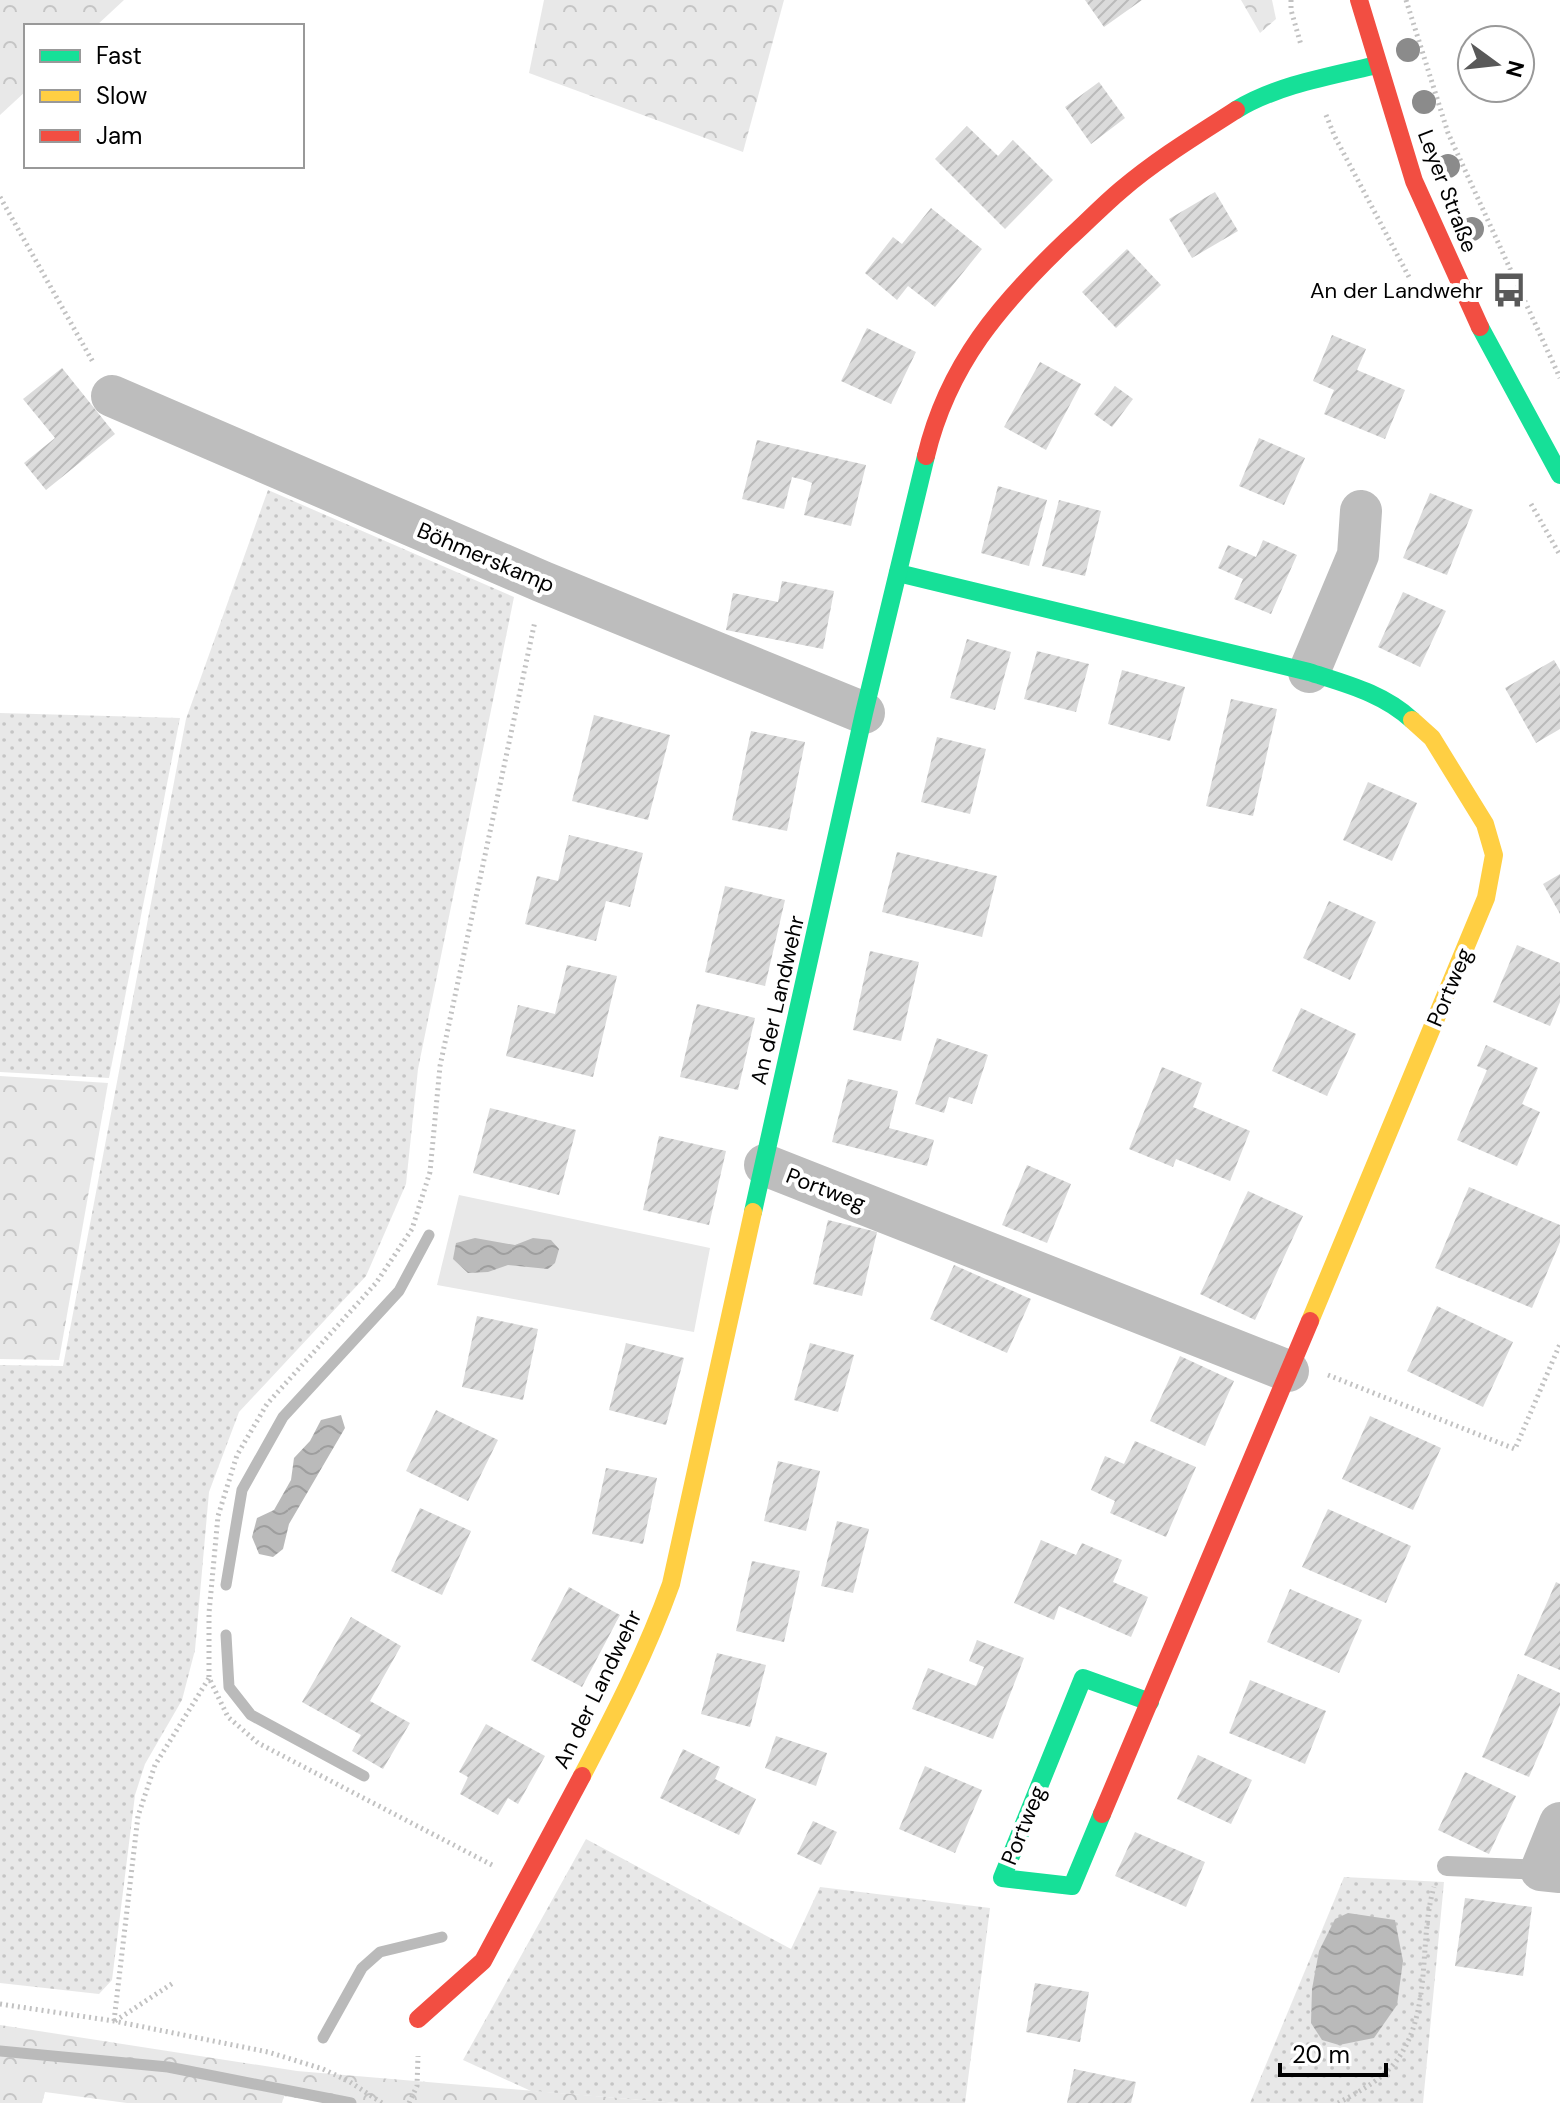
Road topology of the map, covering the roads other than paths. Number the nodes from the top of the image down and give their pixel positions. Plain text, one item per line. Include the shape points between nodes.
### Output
1 (1359, 0) edge
2 (1377, 65) junction
3 (112, 396) road end
4 (1560, 475) edge
5 (1361, 511) dead end
6 (898, 573) junction
7 (1309, 672) junction
8 (864, 713) junction
9 (765, 1165) junction
10 (1291, 1366) junction
11 (1150, 1702) junction
12 (1560, 1823) edge
13 (1447, 1866) road end
14 (1550, 1871) edge
15 (418, 2019) road end

1 - 2 street, Leyer Straße
2 - 4 street, Leyer Straße via 1414,181 1468,304
2 - 6 street, An der Landwehr via 1312,80 1233,112 1122,189 1019,286 982,332 948,390 927,450
3 - 8 street, Böhmerskamp
5 - 7 street via 1358,555
6 - 7 street, Portweg
6 - 8 street, An der Landwehr
7 - 10 street, Portweg via 1366,690 1402,711 1432,738 1485,824 1494,855 1486,898
8 - 9 street, An der Landwehr
9 - 10 street, Portweg
9 - 15 street, An der Landwehr via 671,1584 652,1637 483,1961
10 - 11 street, Portweg
11 - 11 street, Portweg via 1083,1678 1002,1878 1072,1886
12 - 14 street
13 - 14 lane

